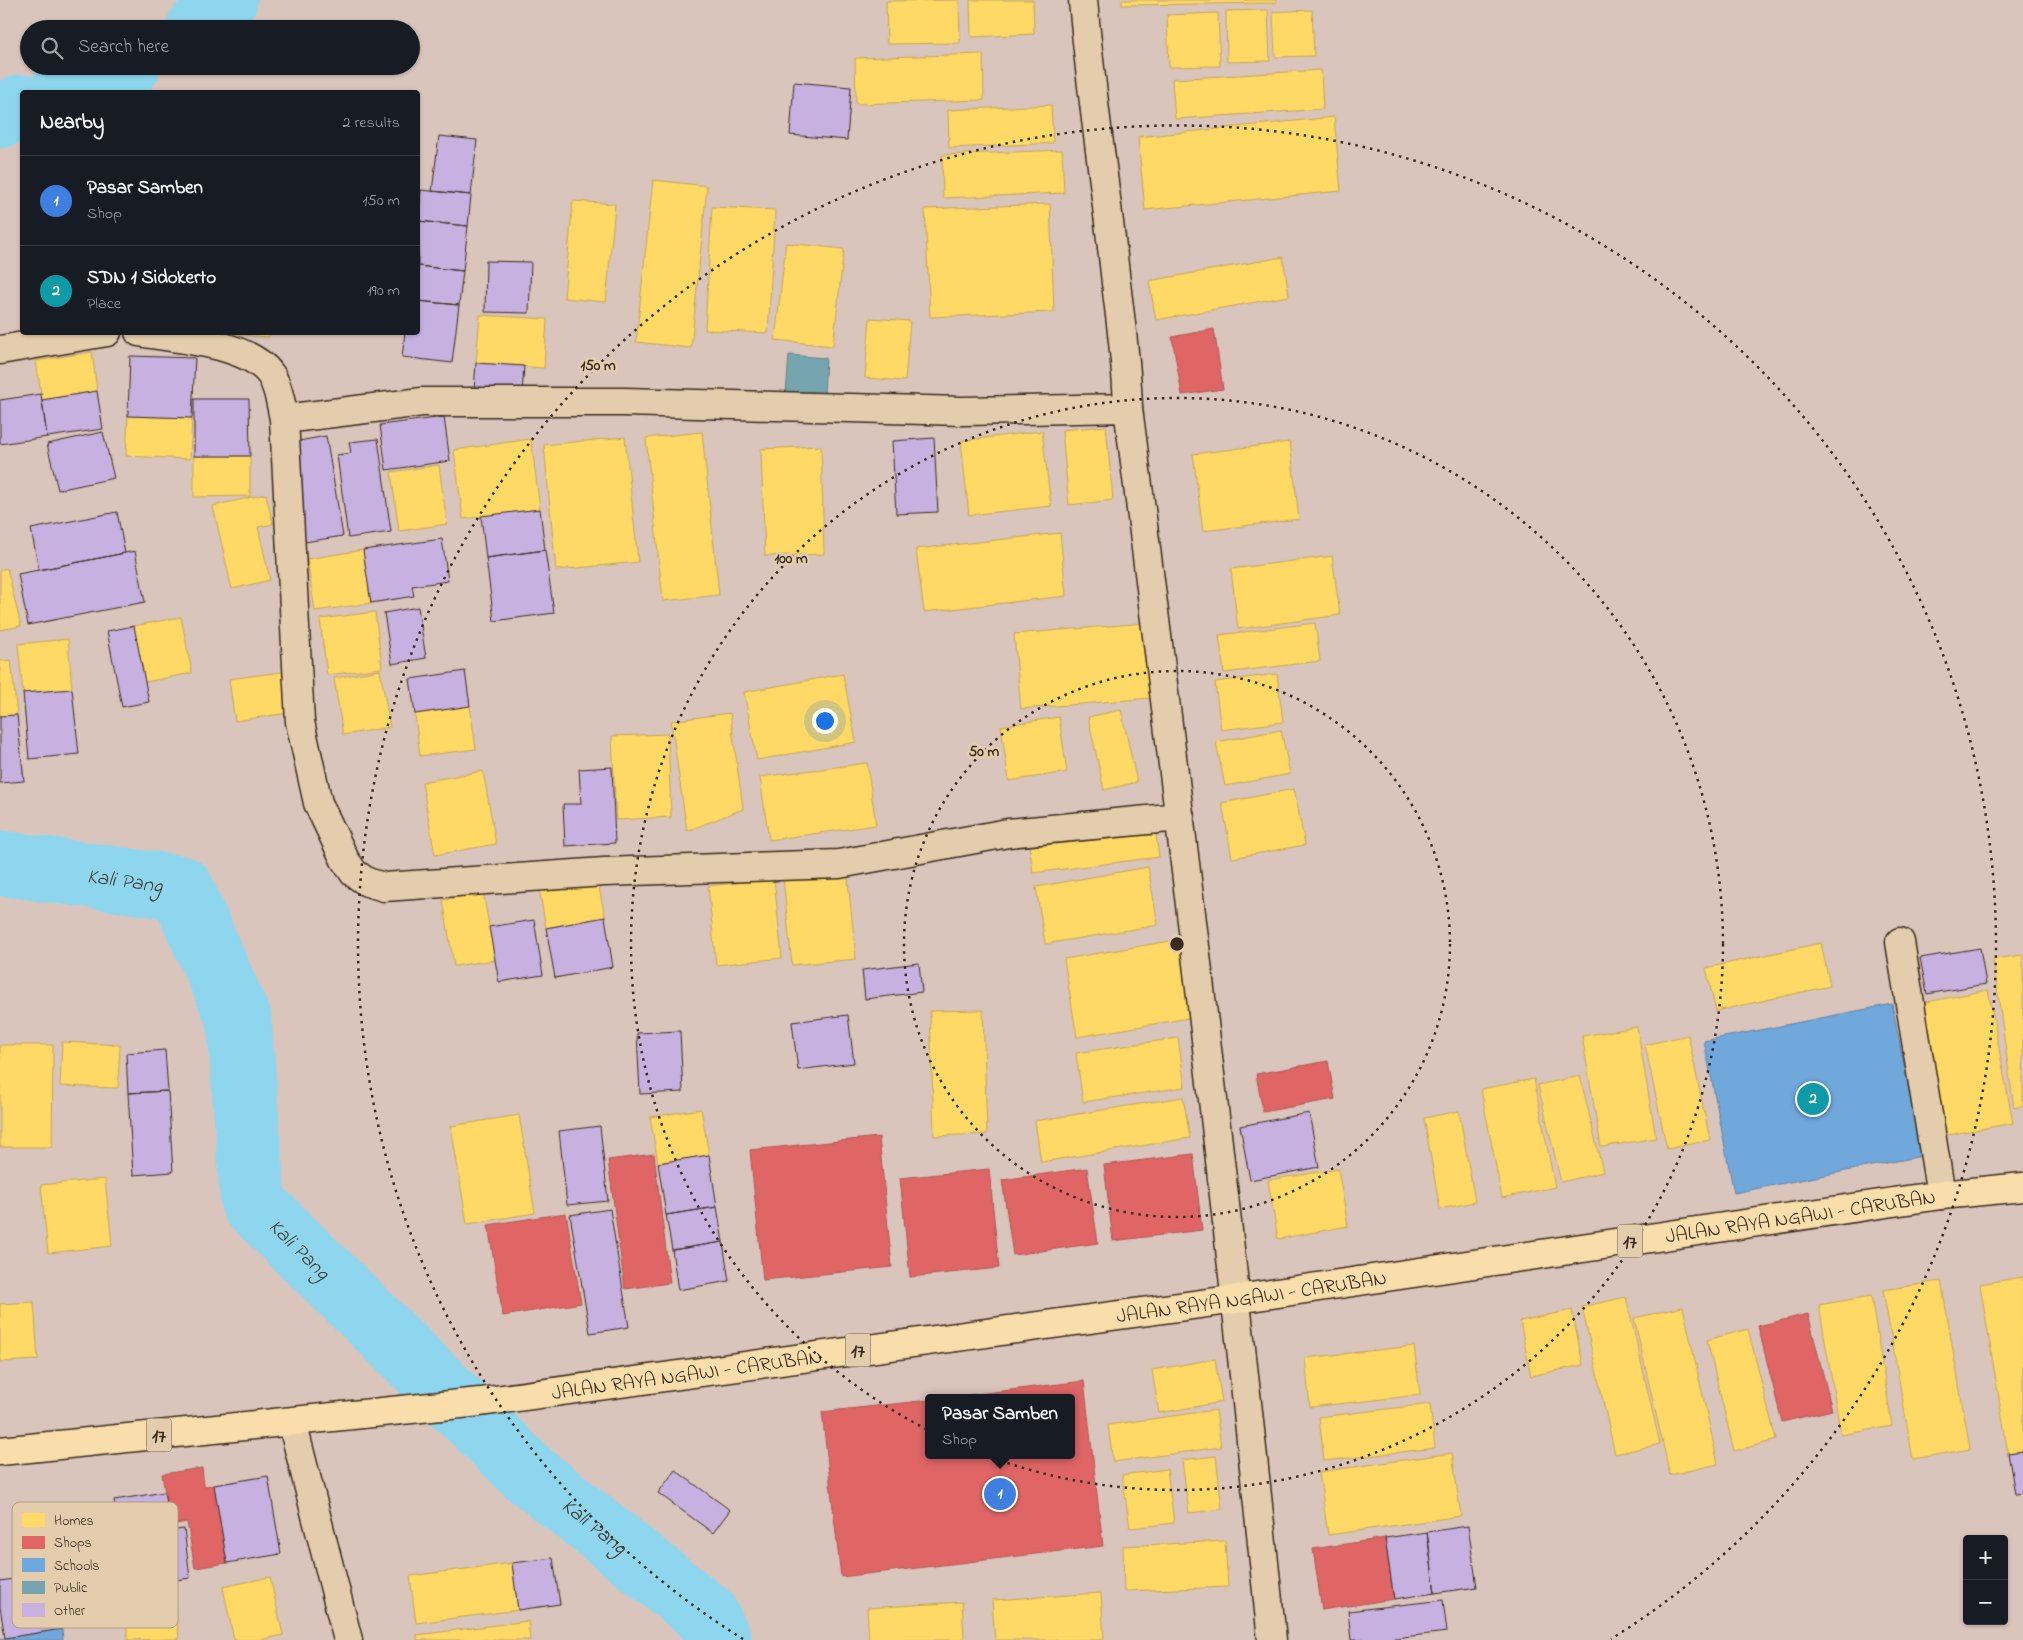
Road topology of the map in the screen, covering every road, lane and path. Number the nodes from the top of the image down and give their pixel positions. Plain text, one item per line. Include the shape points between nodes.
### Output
1 (1083, 0) edge
2 (88, 335) edge
3 (155, 335) edge
4 (0, 350) edge
5 (1128, 408) junction
6 (284, 419) junction
7 (1180, 817) junction
8 (1900, 942) dead end
9 (2023, 1187) edge
10 (1940, 1196) junction
11 (1237, 1299) junction
12 (292, 1422) junction
13 (0, 1451) edge
14 (348, 1640) edge
15 (1272, 1640) edge

1 - 5 street
2 - 4 street
3 - 6 street via 231,349 256,361 271,376
5 - 6 street via 962,411 624,402 422,402
5 - 7 street
6 - 7 street via 300,722 318,803 345,860 354,873 367,882 384,887 604,872 839,864 1008,833
7 - 11 street
8 - 10 street
9 - 10 highway, JALAN RAYA NGAWI - CARUBAN / 17
10 - 11 highway, JALAN RAYA NGAWI - CARUBAN / 17
11 - 12 highway, JALAN RAYA NGAWI - CARUBAN / 17 via 480,1402
11 - 15 street
12 - 13 highway, 17
12 - 14 street

